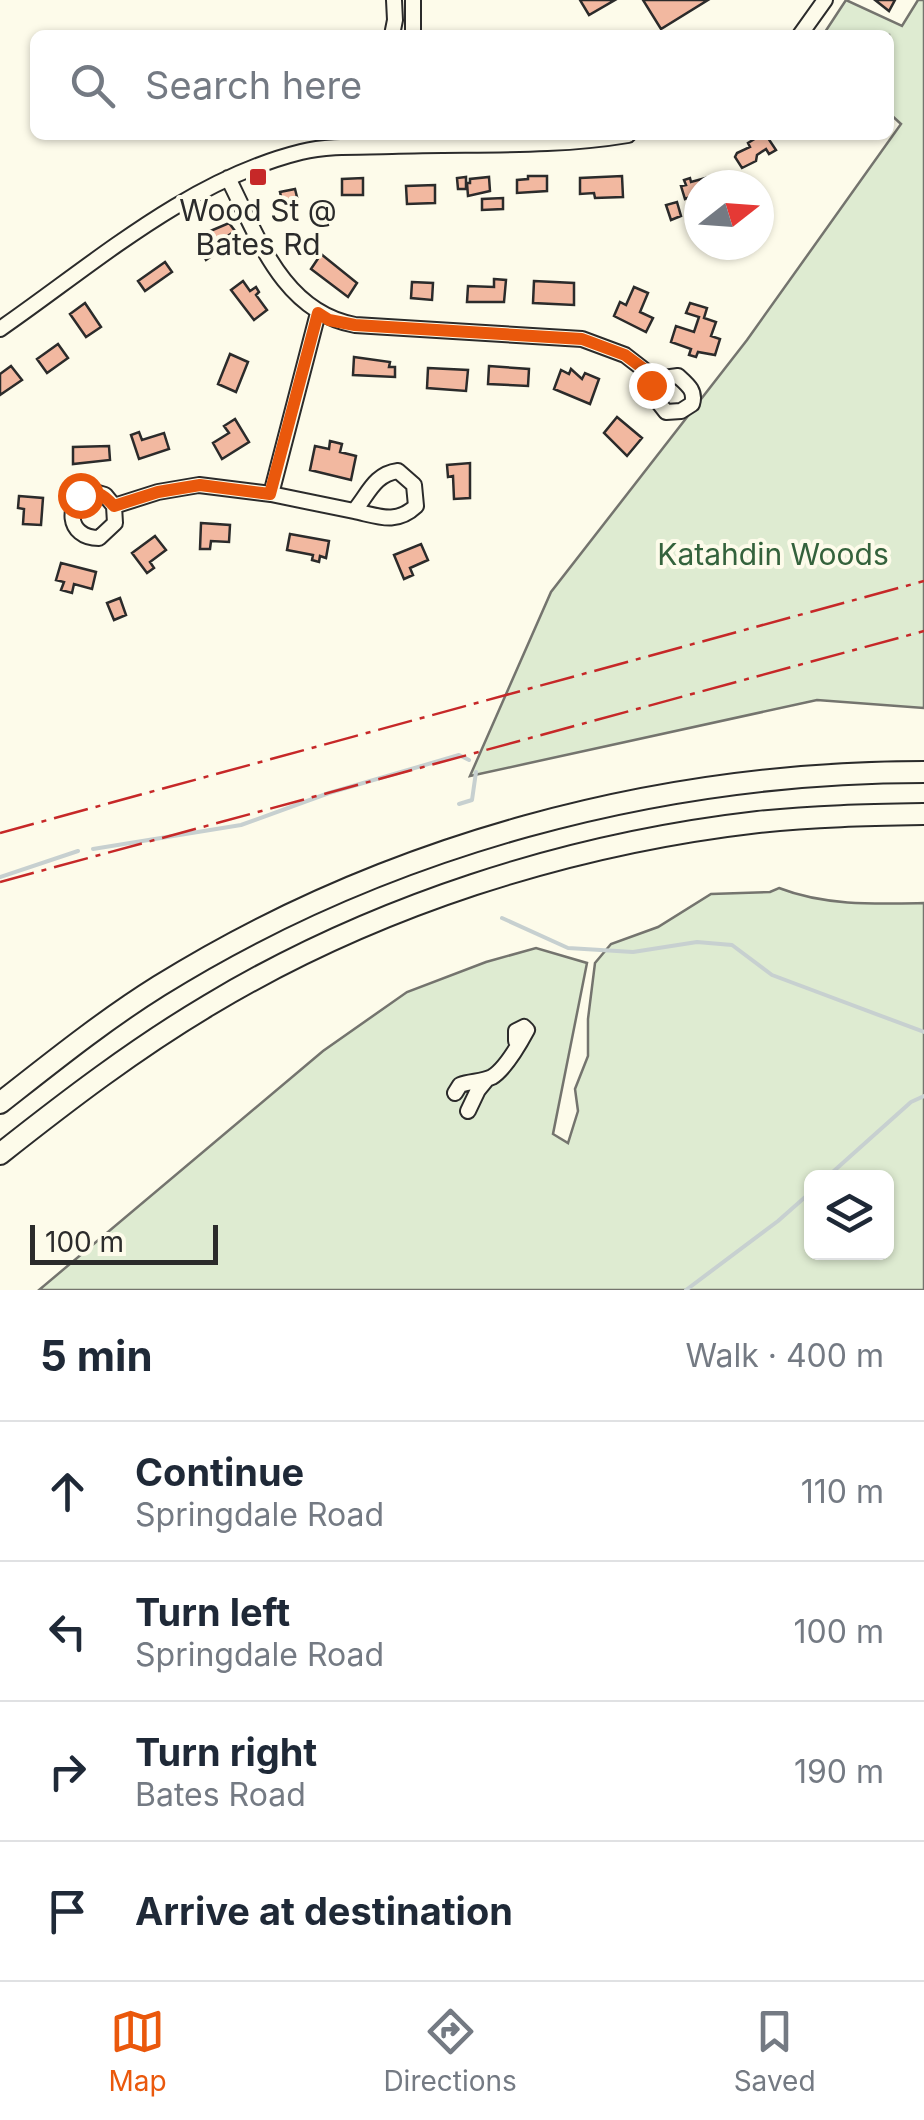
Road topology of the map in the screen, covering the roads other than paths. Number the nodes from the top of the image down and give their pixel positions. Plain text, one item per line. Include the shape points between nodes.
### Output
1 (394, 0) edge
2 (412, 0) edge
3 (825, 0) edge
4 (393, 30) edge
5 (414, 30) edge
6 (804, 30) edge
7 (331, 140) edge
8 (560, 140) edge
9 (358, 141) edge
10 (324, 150) junction
11 (228, 178) junction
12 (318, 313) junction
13 (0, 329) edge
14 (656, 378) dead end
15 (270, 494) junction
16 (114, 506) dead end
17 (354, 511) dead end
18 (924, 772) edge
19 (924, 814) edge
20 (516, 1042) dead end
21 (488, 1078) junction
22 (456, 1093) dead end
23 (0, 1104) edge
24 (468, 1112) dead end
25 (0, 1154) edge

1 - 4 street
2 - 5 street
3 - 6 street
7 - 10 street
8 - 9 street
9 - 10 street
10 - 11 street
11 - 12 street via 294,294
11 - 13 street via 160,217
12 - 14 street via 355,325 582,339 625,355
12 - 15 street
15 - 16 street via 200,485
15 - 17 street
18 - 23 highway via 682,791 596,808 401,867 185,971
19 - 25 highway via 719,827 565,858 415,907 212,1002
20 - 21 street via 524,1026 524,1038
21 - 22 street via 460,1085
21 - 24 street

